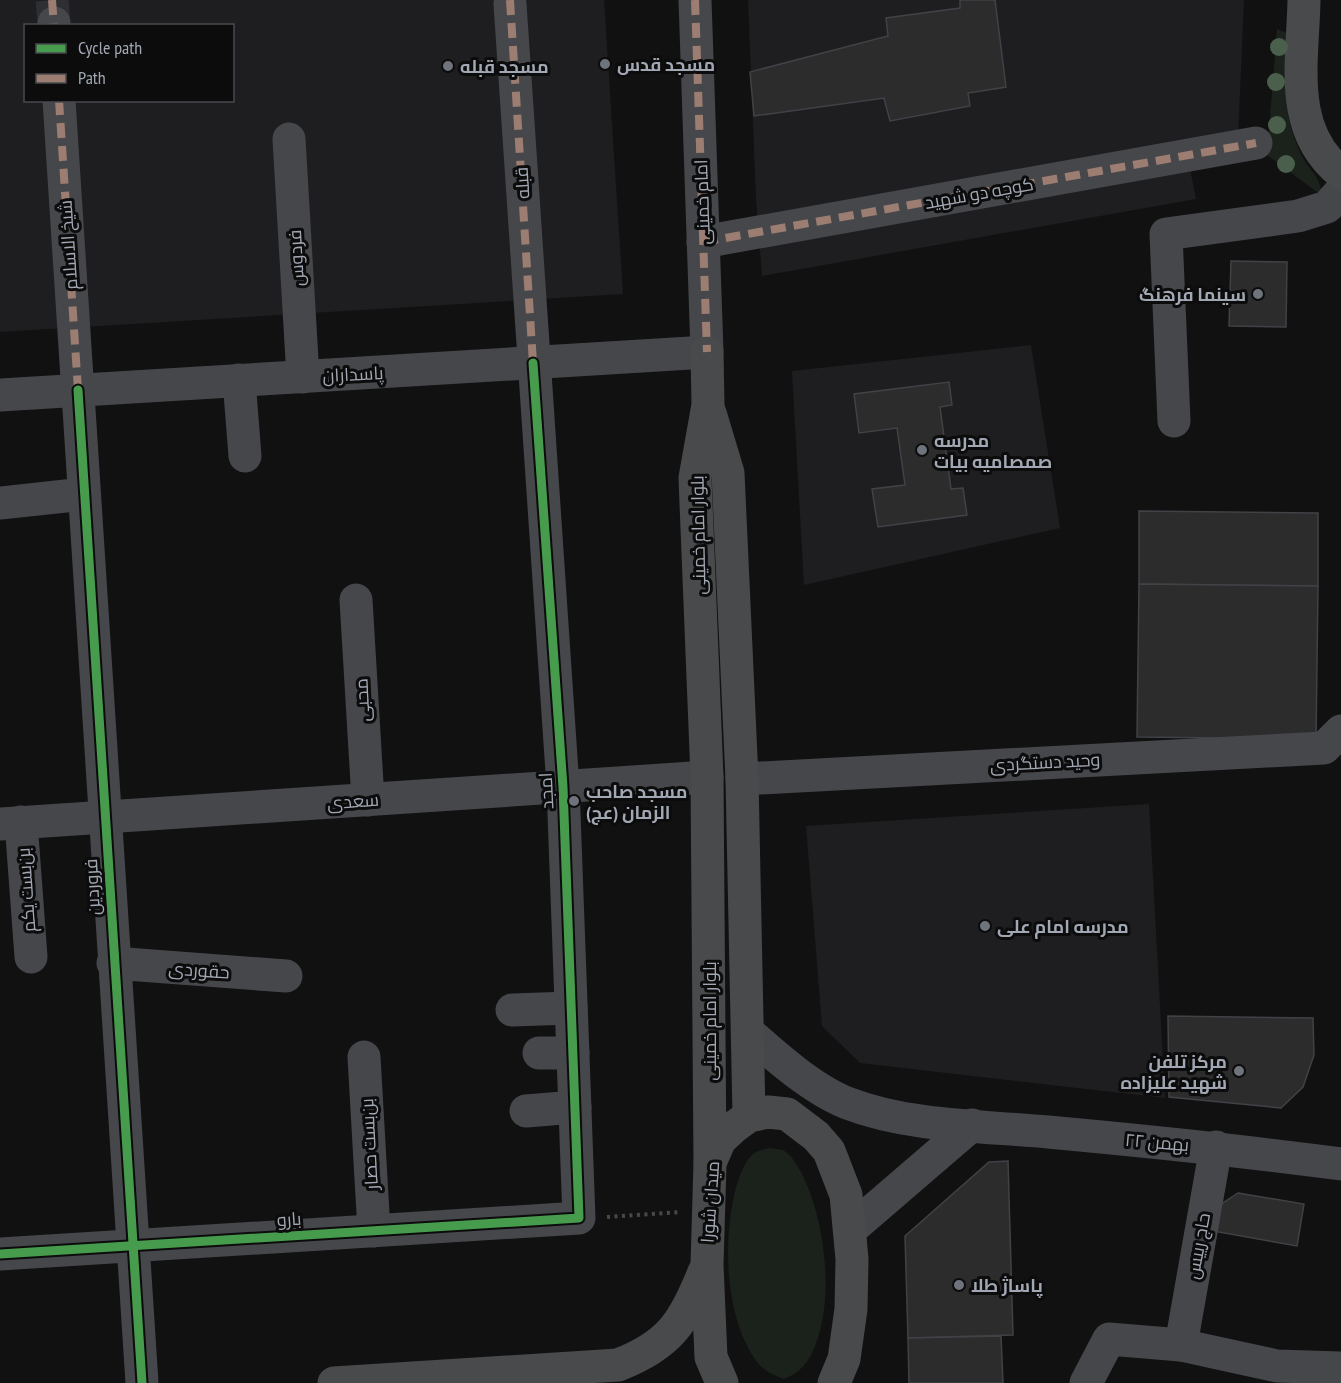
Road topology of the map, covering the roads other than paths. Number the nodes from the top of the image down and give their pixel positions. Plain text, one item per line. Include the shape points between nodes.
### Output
1 (695, 0) edge
2 (1304, 0) edge
3 (510, 4) dead end
4 (59, 102) edge
5 (289, 139) dead end
6 (1256, 143) dead end
7 (1341, 173) edge
8 (1341, 191) edge
9 (704, 242) junction
10 (707, 352) junction
11 (533, 363) junction
12 (303, 377) junction
13 (239, 380) junction
14 (78, 390) junction
15 (0, 394) edge
16 (708, 405) junction
17 (1174, 421) dead end
18 (245, 456) dead end
19 (84, 494) junction
20 (0, 503) edge
21 (356, 600) dead end
22 (1341, 731) edge
23 (707, 777) junction
24 (742, 779) junction
25 (563, 787) junction
26 (368, 800) junction
27 (105, 817) junction
28 (11, 823) edge
29 (31, 957) dead end
30 (113, 963) junction
31 (286, 976) dead end
32 (571, 1008) junction
33 (512, 1010) dead end
34 (748, 1032) junction
35 (539, 1053) dead end
36 (573, 1053) junction
37 (364, 1057) dead end
38 (575, 1107) junction
39 (526, 1110) dead end
40 (750, 1116) junction
41 (972, 1125) junction
42 (1215, 1147) junction
43 (710, 1163) junction
44 (1341, 1164) edge
45 (579, 1218) joint
46 (850, 1230) junction
47 (374, 1231) junction
48 (133, 1246) junction
49 (0, 1254) edge
50 (706, 1265) junction
51 (1181, 1345) junction
52 (1341, 1368) edge
53 (142, 1383) edge
54 (334, 1383) edge
55 (722, 1383) edge
56 (834, 1383) edge
57 (1086, 1383) edge

1 - 9 street, امام خمینی
2 - 7 main road via 1304,119 1313,140
3 - 11 street, قبله
4 - 14 street, شیخ الاسلام
5 - 12 street, فردوس
6 - 9 street, کوچه دو شهید
8 - 17 street via 1327,207 1298,216 1166,234
9 - 10 street, امام خمینی
10 - 11 street, پاسداران
10 - 16 main road, امام خمینی
11 - 12 street, پاسداران
11 - 25 street, امجد
12 - 13 street, پاسداران
13 - 14 street, پاسداران via 204,370
13 - 18 street
14 - 15 street, پاسداران
14 - 19 street, فروردین
16 - 23 main road, بلوار امام خمینی via 695,478
16 - 24 main road, بلوار امام خمینی via 728,473
19 - 20 street
19 - 27 street, فروردین
21 - 26 street, محبی
22 - 24 street, وحید دستگردی via 1324,748 1223,745
23 - 25 street, سعدی
23 - 43 main road, بلوار امام خمینی
24 - 34 main road, بلوار امام خمینی
25 - 26 street, سعدی
25 - 32 street, امجد
26 - 27 street, سعدی
27 - 28 street, سعدی
27 - 30 street, فروردین
28 - 29 street, بن‌بست یکم
30 - 31 street, حقوردی
30 - 48 street, فروردین
32 - 33 street
32 - 36 street, امجد
34 - 40 main road, بلوار امام خمینی
34 - 41 street, ۲۲ بهمن via 825,1092 847,1103 910,1118
35 - 36 street
36 - 38 street, امجد
37 - 47 street, بن‌بست حصار
38 - 39 street
38 - 45 street, امجد
40 - 43 main road, میدان شورا via 720,1140
40 - 46 main road via 768,1112 787,1114 816,1136 829,1151 840,1176
41 - 42 street, ۲۲ بهمن
41 - 46 street
42 - 44 street, ۲۲ بهمن
42 - 51 street, حاج رییس
43 - 50 main road, میدان شورا
45 - 47 street, بارو
46 - 56 main road via 849,1334
47 - 48 street, بارو
48 - 49 street, بارو
48 - 53 street, فروردین
50 - 54 main road via 676,1329 642,1356 618,1365
50 - 55 main road, میدان شورا via 711,1357
51 - 52 street via 1277,1366
51 - 57 street via 1109,1339

